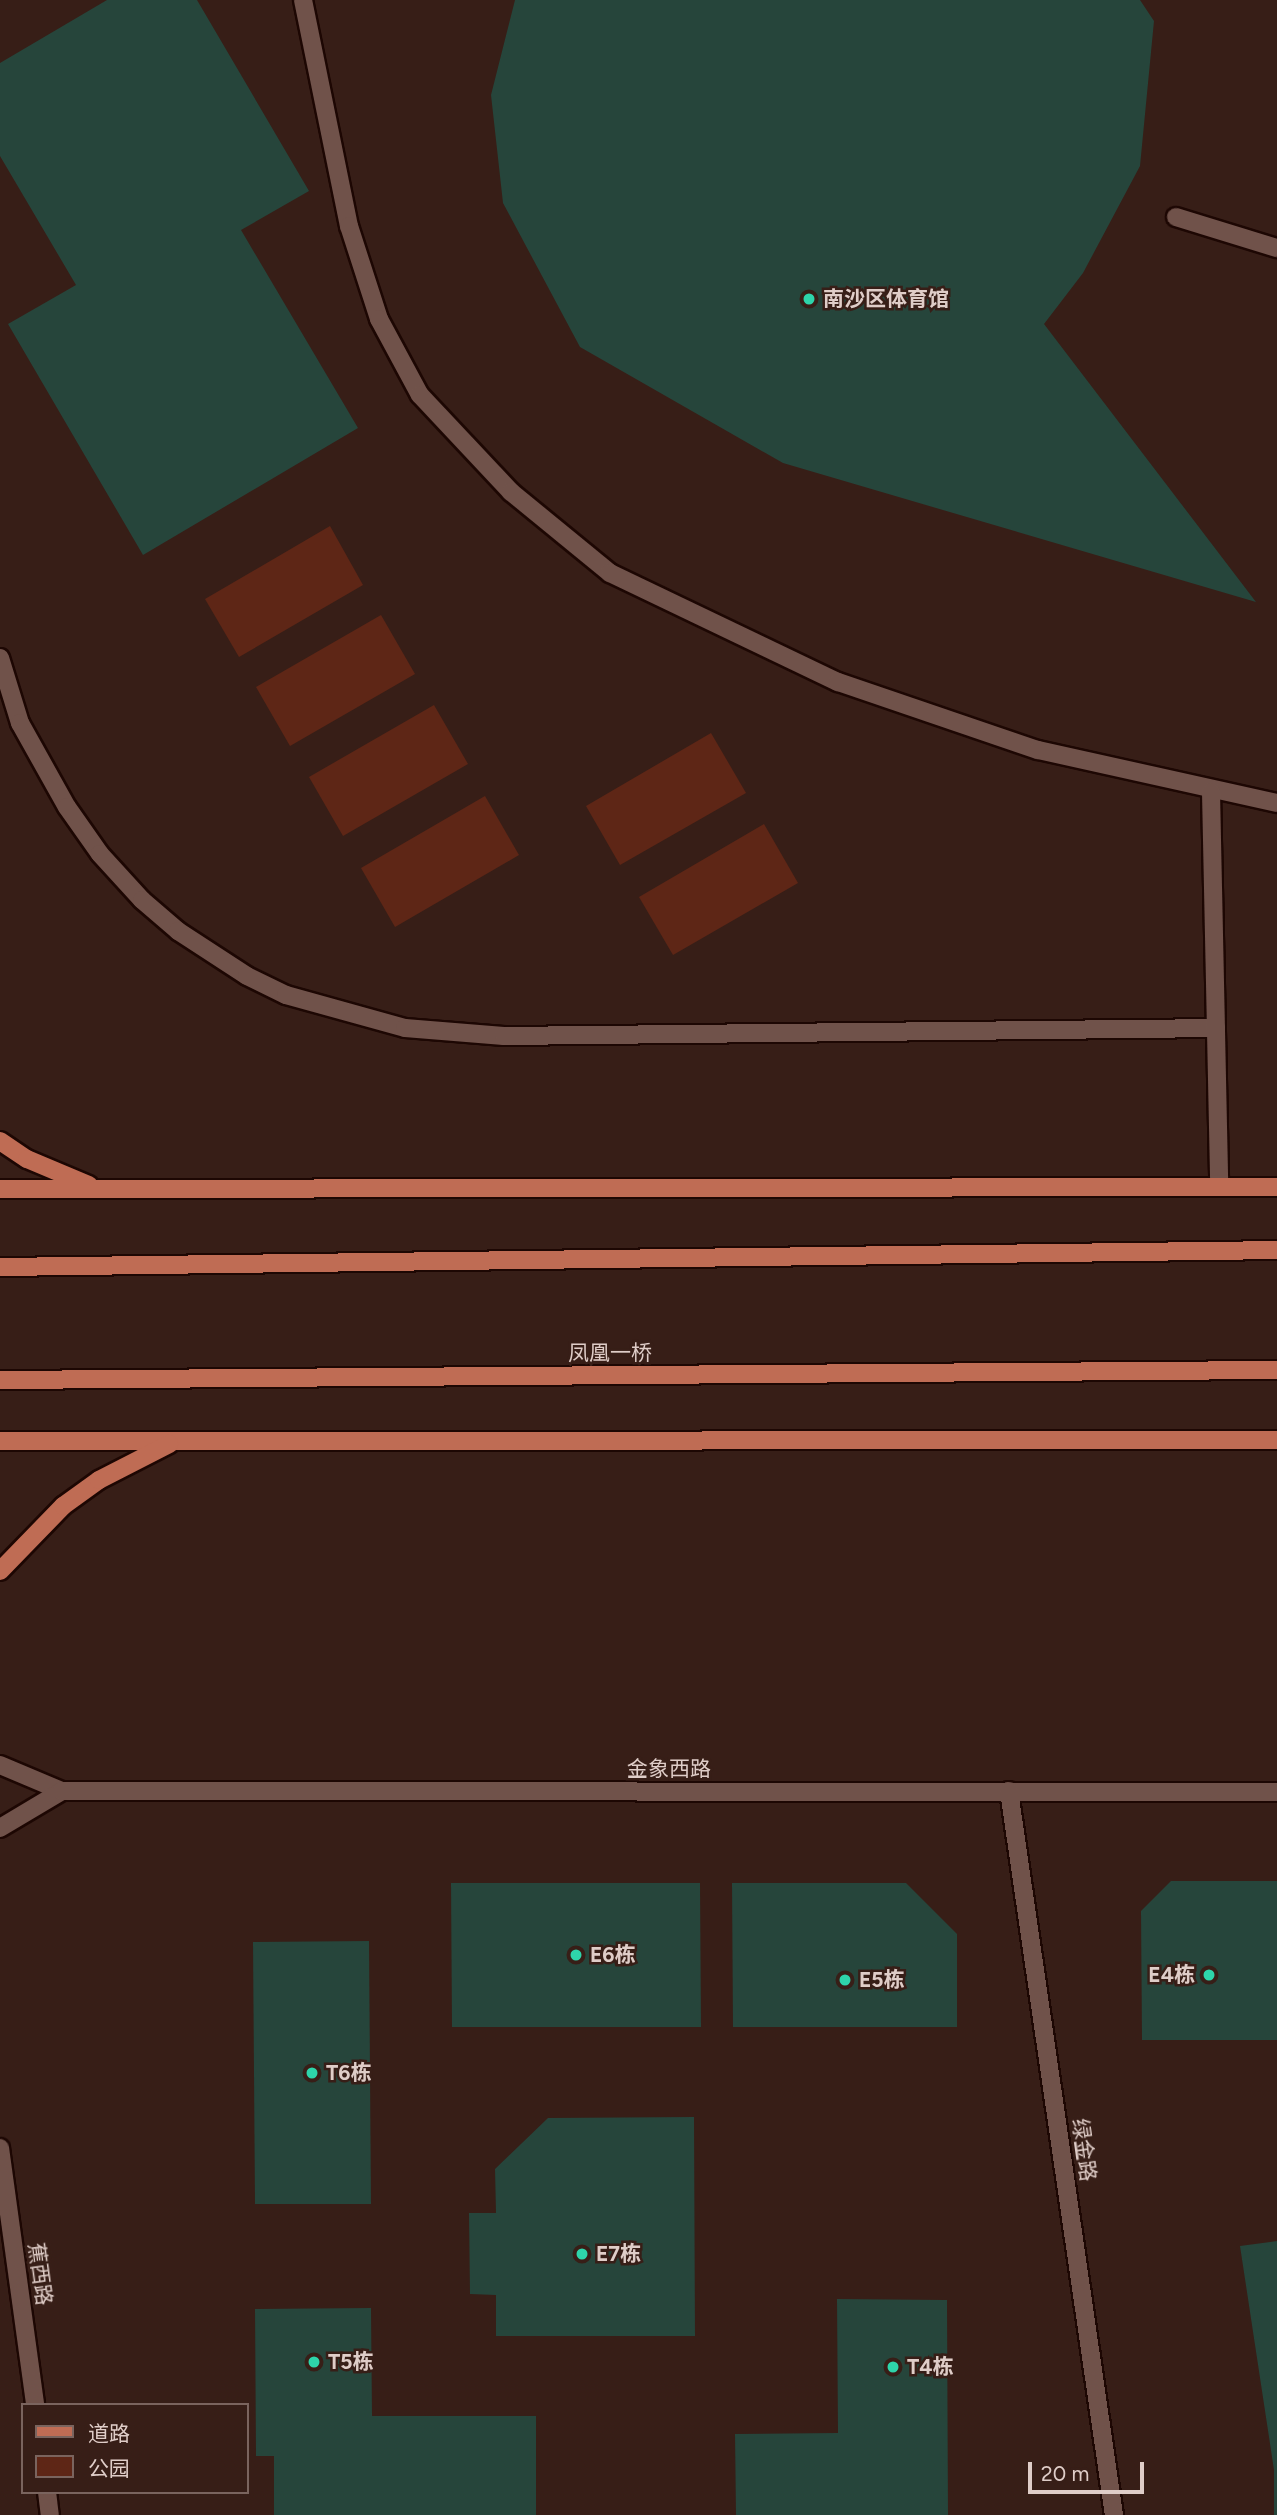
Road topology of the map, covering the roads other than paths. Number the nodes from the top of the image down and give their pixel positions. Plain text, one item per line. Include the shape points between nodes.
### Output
1 (303, 0) edge
2 (1176, 217) dead end
3 (1277, 248) edge
4 (0, 658) edge
5 (1211, 792) junction
6 (1277, 803) edge
7 (1216, 1028) junction
8 (0, 1141) edge
9 (1219, 1187) junction
10 (1277, 1187) edge
11 (0, 1189) edge
12 (99, 1189) junction
13 (1277, 1250) edge
14 (0, 1267) edge
15 (1277, 1370) edge
16 (0, 1380) edge
17 (1277, 1440) edge
18 (0, 1441) edge
19 (177, 1441) junction
20 (0, 1571) edge
21 (0, 1765) edge
22 (62, 1791) junction
23 (1009, 1791) junction
24 (1277, 1792) edge
25 (0, 1828) edge
26 (0, 2148) edge
27 (35, 2403) edge
28 (47, 2494) edge
29 (50, 2515) edge
30 (1114, 2515) edge

1 - 5 street via 349,226 379,319 420,395 511,492 610,573 838,682 1038,750
2 - 3 street
4 - 7 street via 20,723 67,807 100,854 178,931 247,976 286,995 405,1028 504,1036
5 - 6 street
5 - 7 street
7 - 9 street
8 - 12 main road via 27,1159
9 - 10 main road
9 - 12 main road
11 - 12 main road
13 - 14 main road
15 - 16 main road, 凤凰一桥
17 - 19 main road
18 - 19 main road
19 - 20 main road via 137,1458 64,1506
21 - 22 street
22 - 23 street, 金象西路
22 - 25 street
23 - 24 street, 金象西路
23 - 30 street, 绿金路
26 - 27 street, 蕉西路
28 - 29 street

